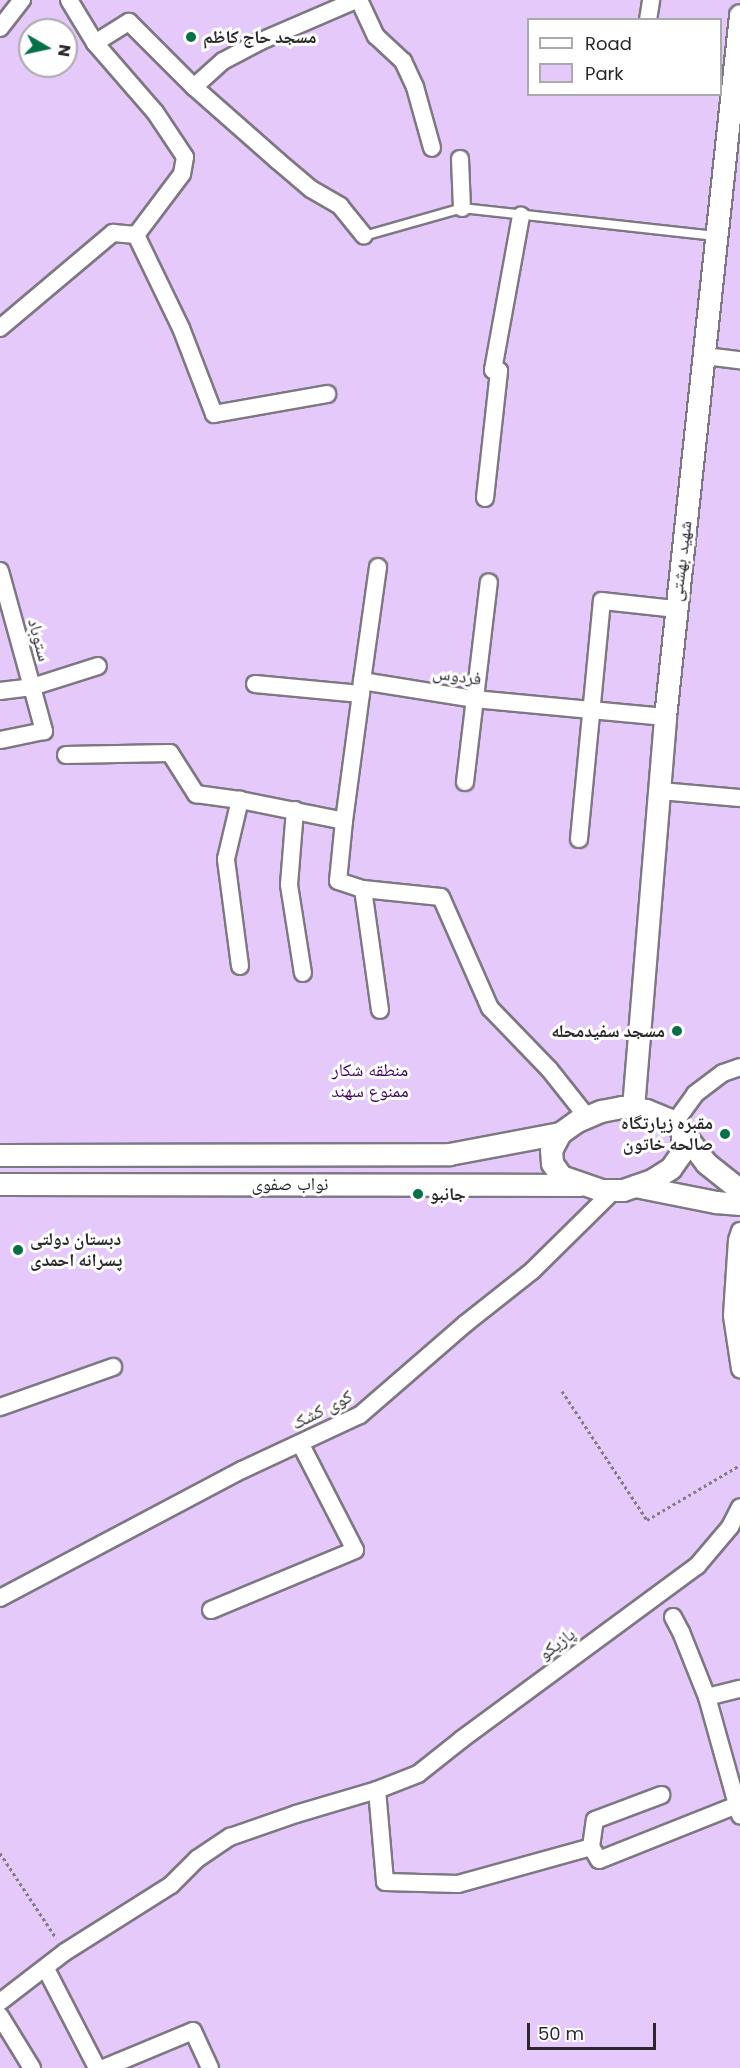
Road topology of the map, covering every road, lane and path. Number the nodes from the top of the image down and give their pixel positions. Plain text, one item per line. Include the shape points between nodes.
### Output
1 (22, 0) edge
2 (69, 0) edge
3 (357, 0) edge
4 (651, 0) edge
5 (740, 15) edge
6 (648, 18) edge
7 (0, 28) edge
8 (95, 43) junction
9 (194, 87) junction
10 (432, 148) dead end
11 (460, 159) dead end
12 (462, 208) junction
13 (521, 216) junction
14 (136, 235) junction
15 (363, 236) joint
16 (716, 236) junction
17 (0, 328) edge
18 (705, 356) junction
19 (740, 360) edge
20 (327, 394) dead end
21 (485, 498) dead end
22 (378, 567) dead end
23 (0, 571) edge
24 (489, 582) dead end
25 (676, 609) junction
26 (98, 666) dead end
27 (255, 684) dead end
28 (32, 687) junction
29 (361, 687) junction
30 (0, 691) edge
31 (474, 699) junction
32 (594, 710) junction
33 (665, 717) junction
34 (0, 740) edge
35 (66, 755) dead end
36 (465, 782) dead end
37 (660, 791) junction
38 (740, 798) edge
39 (240, 800) junction
40 (296, 810) junction
41 (344, 821) junction
42 (579, 839) dead end
43 (363, 889) junction
44 (240, 966) dead end
45 (303, 973) dead end
46 (380, 1010) dead end
47 (740, 1066) edge
48 (633, 1108) junction
49 (586, 1117) junction
50 (678, 1127) junction
51 (560, 1133) junction
52 (0, 1155) edge
53 (0, 1184) edge
54 (580, 1185) junction
55 (624, 1188) junction
56 (740, 1190) edge
57 (740, 1204) edge
58 (740, 1231) edge
59 (113, 1367) dead end
60 (740, 1370) edge
61 (562, 1391) dead end
62 (0, 1407) edge
63 (300, 1443) junction
64 (740, 1465) edge
65 (740, 1507) edge
66 (0, 1598) edge
67 (211, 1610) dead end
68 (673, 1617) dead end
69 (740, 1689) edge
70 (706, 1697) junction
71 (377, 1790) junction
72 (661, 1795) dead end
73 (739, 1810) edge
74 (591, 1847) junction
75 (0, 1853) edge
76 (65, 1952) junction
77 (46, 1969) junction
78 (0, 2002) edge
79 (0, 2016) edge
80 (32, 2068) edge
81 (97, 2068) edge
82 (104, 2068) edge
83 (210, 2068) edge

1 - 7 street
2 - 8 street
3 - 9 street via 222,61
3 - 10 street via 376,36 403,61 415,87
4 - 6 street
5 - 16 street, شهید بهشتی
8 - 9 street via 129,22
8 - 14 street via 155,112 185,157 182,174
9 - 15 street via 311,189 340,206
11 - 12 street
12 - 13 lane
12 - 15 lane
13 - 16 lane
13 - 21 street via 493,370 499,371
14 - 17 street via 112,233
14 - 20 street via 182,328 214,414
16 - 18 street, شهید بهشتی
18 - 19 street
18 - 25 street, شهید بهشتی
22 - 29 street
23 - 28 street, ستوباد
24 - 31 street
25 - 32 street via 602,602
25 - 33 street, شهید بهشتی
26 - 28 street, ستوباد
27 - 29 street, فردوس
28 - 30 street
28 - 34 street via 44,731
29 - 31 street, فردوس
29 - 41 street
31 - 32 street, فردوس
31 - 36 street
32 - 33 street, فردوس
32 - 42 street
33 - 37 street, شهید بهشتی
35 - 39 street via 170,753 196,794
37 - 38 street
37 - 48 street, شهید بهشتی
39 - 40 street
39 - 44 street via 226,859
40 - 41 street
40 - 45 street via 288,885
41 - 43 street via 338,881
43 - 46 street
43 - 49 street via 441,897 490,1008 549,1069
47 - 50 street via 723,1073 695,1094
48 - 49 street via 601,1111
48 - 50 street via 663,1115
49 - 51 street
50 - 55 street via 682,1152 670,1168 652,1180
50 - 56 street via 706,1162
51 - 52 street, نواب صفوی via 449,1154
51 - 54 street via 551,1150 552,1163 561,1176
53 - 54 street, نواب صفوی
54 - 55 street
55 - 57 street
55 - 63 street, کوی کشک via 360,1415
58 - 60 street via 732,1316
59 - 62 street
61 - 64 path via 647,1520
63 - 66 street, کوی کشک
63 - 67 street via 355,1550
65 - 71 street, پازیکو via 730,1527 697,1566 418,1774
68 - 70 street
69 - 70 street
70 - 73 street
71 - 74 street via 385,1882 458,1884
71 - 76 street, پازیکو via 230,1837 196,1859 171,1885
72 - 74 street via 595,1820
73 - 74 street via 599,1860
75 - 76 path
76 - 77 street, پازیکو
77 - 78 street, پازیکو
77 - 81 street
79 - 80 street
82 - 83 street via 193,2031

